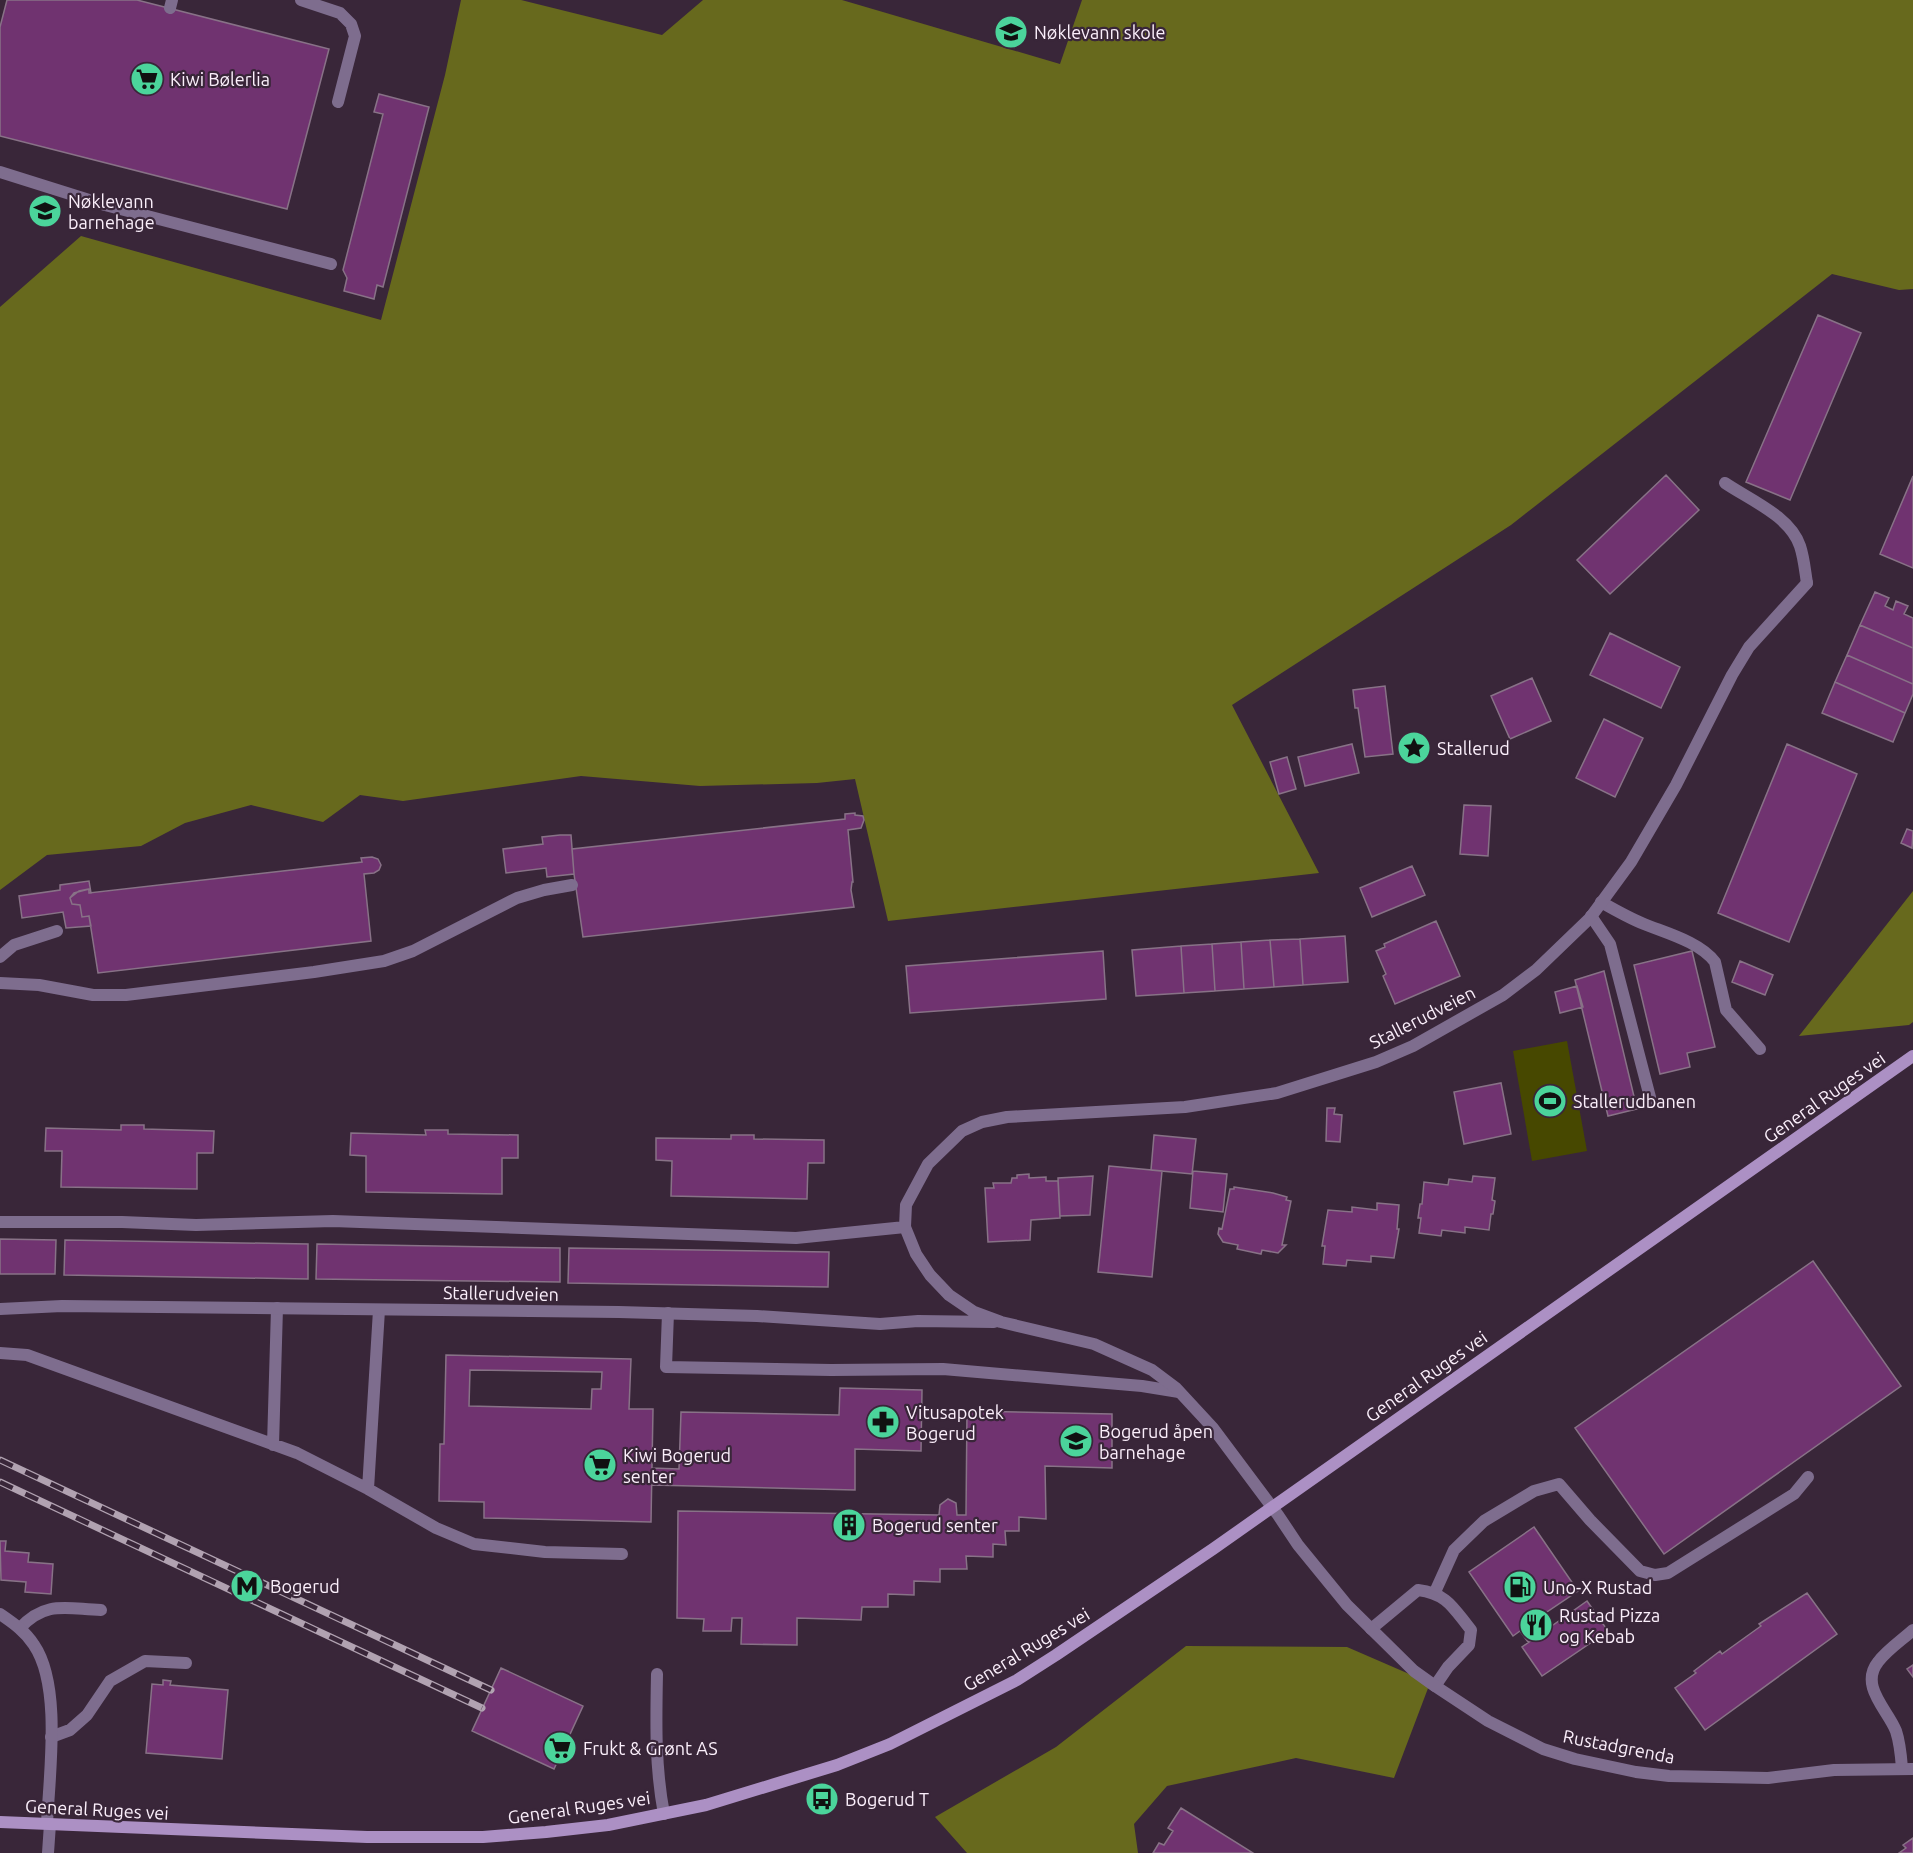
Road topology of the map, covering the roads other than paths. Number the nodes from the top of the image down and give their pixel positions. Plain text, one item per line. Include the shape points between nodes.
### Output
1 (301, 0) edge
2 (338, 102) dead end
3 (0, 172) edge
4 (331, 264) dead end
5 (1725, 483) dead end
6 (572, 885) dead end
7 (1601, 902) junction
8 (1591, 915) junction
9 (57, 931) dead end
10 (0, 957) edge
11 (0, 983) edge
12 (1760, 1049) dead end
13 (1913, 1056) edge
14 (1652, 1101) dead end
15 (0, 1222) edge
16 (905, 1227) junction
17 (277, 1308) junction
18 (0, 1309) edge
19 (379, 1310) junction
20 (668, 1313) junction
21 (1001, 1322) junction
22 (0, 1353) edge
23 (1179, 1392) junction
24 (273, 1445) junction
25 (1808, 1477) dead end
26 (368, 1489) junction
27 (1271, 1506) junction
28 (622, 1554) dead end
29 (1435, 1592) junction
30 (101, 1610) dead end
31 (0, 1614) edge
32 (20, 1628) junction
33 (1371, 1629) junction
34 (1913, 1630) edge
35 (186, 1663) dead end
36 (657, 1674) dead end
37 (1435, 1686) junction
38 (51, 1737) junction
39 (1908, 1769) edge
40 (664, 1814) junction
41 (0, 1822) edge
42 (48, 1824) junction
43 (48, 1853) edge

1 - 2 street via 340,13 351,24 355,36
3 - 4 street via 105,205
5 - 7 street, Stallerudveien via 1772,513 1791,531 1799,544 1807,584 1749,646 1676,785 1631,862
6 - 11 street via 517,898 413,951 384,961 126,995 93,995 39,985
7 - 8 street, Stallerudveien
7 - 12 street via 1676,935 1710,956 1715,962 1726,1010
8 - 14 street via 1613,952
8 - 16 street, Stallerudveien via 1536,970 1503,996 1376,1062 1277,1093 1185,1107 1007,1117 962,1131 928,1164 906,1205
9 - 10 street via 14,945
13 - 27 main road, General Ruges vei
15 - 16 street via 196,1225 333,1221 796,1238
16 - 21 street, Stallerudveien via 916,1254 949,1295 974,1312
17 - 18 street, Stallerudveien
17 - 19 street, Stallerudveien
17 - 24 street
19 - 20 street, Stallerudveien
19 - 26 street
20 - 21 street, Stallerudveien via 880,1324
20 - 23 street via 666,1367 943,1369
21 - 23 street, Stallerudveien via 1094,1344 1152,1370
22 - 24 street via 27,1355
23 - 27 street, Stallerudveien via 1213,1428
24 - 26 street
25 - 29 street via 1794,1494 1668,1572 1655,1575 1640,1571 1628,1561 1560,1484 1534,1491 1484,1521 1454,1550
26 - 28 street via 436,1528 474,1544 545,1552
27 - 33 street, Rustadgrenda via 1298,1545
27 - 40 main road, General Ruges vei via 1056,1655 954,1713 837,1765
29 - 33 street via 1418,1590
29 - 37 street via 1448,1601 1471,1630 1470,1645
30 - 32 street via 49,1608 30,1617
31 - 32 street
32 - 38 street via 36,1647 47,1677
33 - 37 street, Rustadgrenda
34 - 39 street via 1876,1664 1873,1676 1874,1693 1896,1729
35 - 38 street via 145,1661 110,1680 87,1715 70,1730
36 - 40 street via 655,1744
37 - 39 street, Rustadgrenda via 1488,1721 1543,1749 1636,1772 1768,1778 1834,1770
38 - 42 street
40 - 42 main road, General Ruges vei via 608,1825 483,1837 293,1836
41 - 42 main road, General Ruges vei
42 - 43 street

